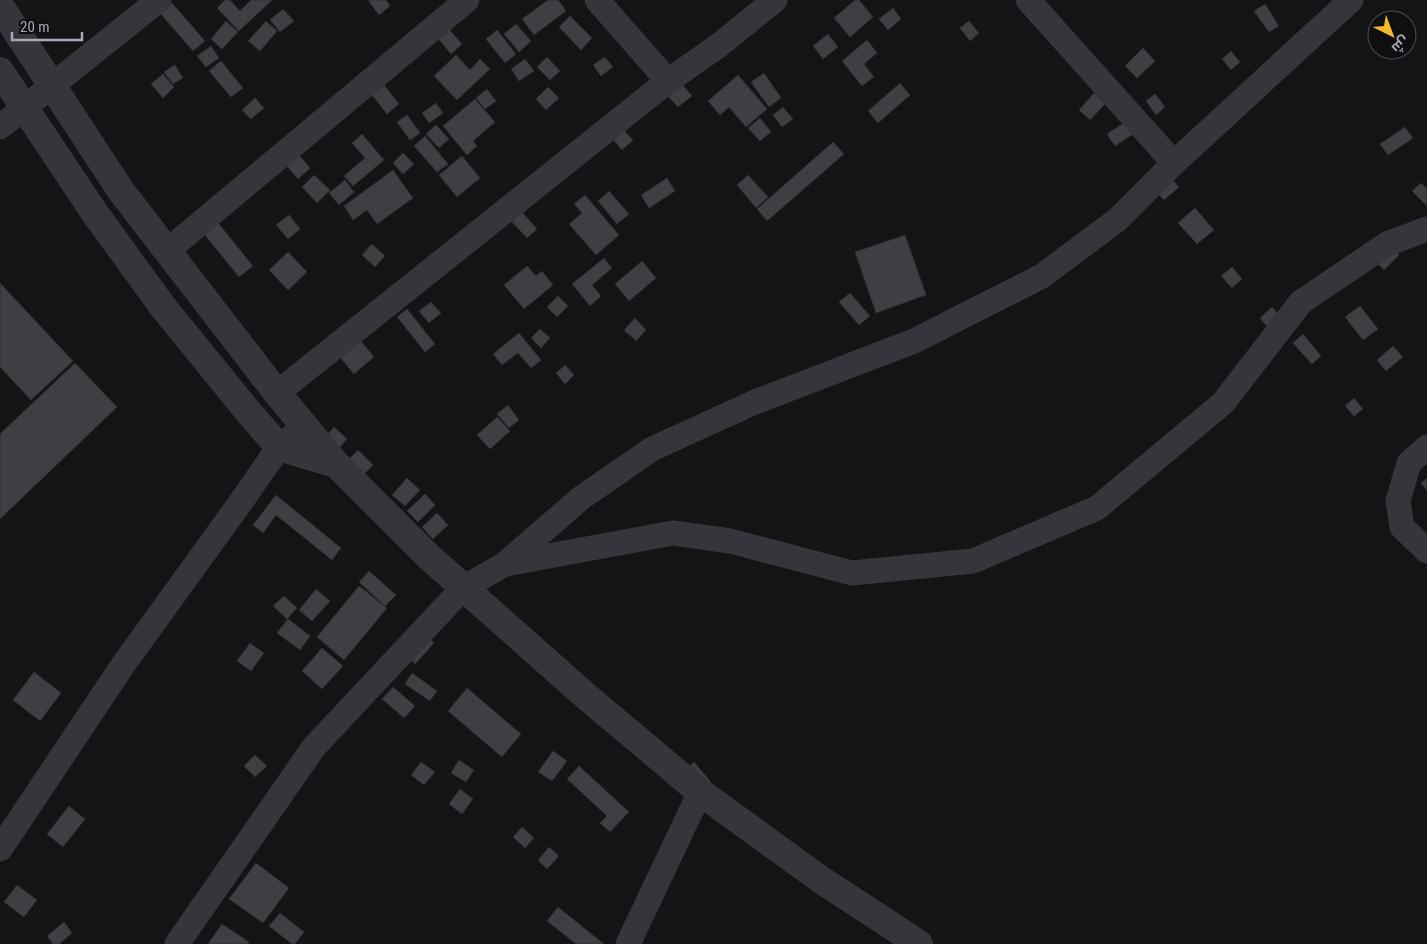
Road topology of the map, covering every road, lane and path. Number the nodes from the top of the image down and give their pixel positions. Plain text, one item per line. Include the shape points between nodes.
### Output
1 (160, 0) edge
2 (467, 0) edge
3 (596, 0) edge
4 (775, 0) edge
5 (1028, 0) edge
6 (1351, 0) edge
7 (0, 6) edge
8 (0, 71) edge
9 (668, 81) junction
10 (52, 87) junction
11 (24, 107) junction
12 (0, 127) edge
13 (1174, 164) junction
14 (1427, 229) edge
15 (167, 251) junction
16 (276, 393) junction
17 (305, 426) junction
18 (279, 447) junction
19 (1427, 447) edge
20 (336, 464) junction
21 (1427, 551) edge
22 (505, 564) junction
23 (463, 588) junction
24 (700, 792) junction
25 (0, 850) edge
26 (913, 942) edge
27 (177, 944) edge
28 (628, 944) edge

1 - 10 street
2 - 15 street
3 - 9 street
4 - 9 street
5 - 13 street
6 - 13 street
7 - 10 street
8 - 11 street
9 - 16 street
10 - 11 street
10 - 15 street via 121,191
11 - 12 street
11 - 18 street via 163,307
13 - 22 street via 1117,220 1042,276 914,341 755,402 652,449 581,498
14 - 22 street via 1387,244 1301,302 1223,403 1097,508 972,561 852,573 730,541 673,533
15 - 16 street
16 - 17 street
17 - 18 street
17 - 20 street
18 - 20 street
18 - 25 street via 123,665
19 - 21 street via 1409,463 1398,501 1402,528
20 - 23 street
22 - 23 street
23 - 24 street
23 - 27 street via 314,747
24 - 26 street
24 - 28 street

